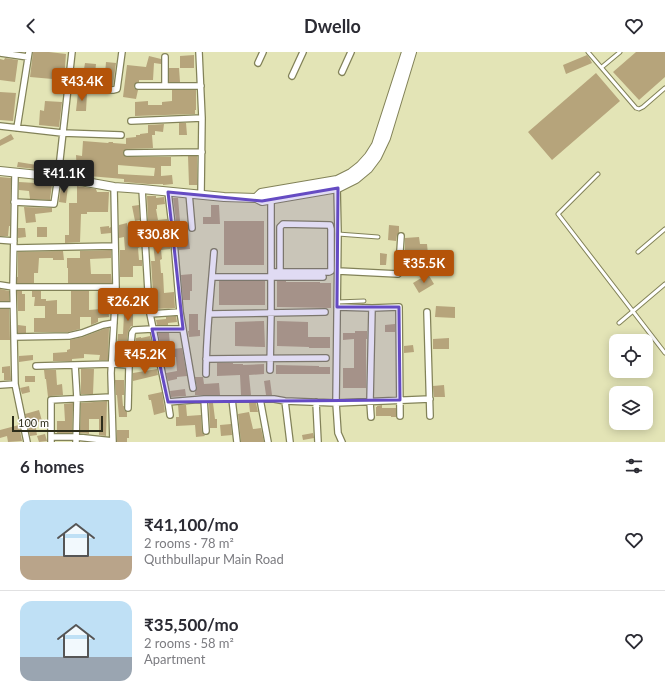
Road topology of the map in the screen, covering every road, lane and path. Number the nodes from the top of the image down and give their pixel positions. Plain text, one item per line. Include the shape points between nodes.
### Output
1 (72, 52) edge
2 (122, 52) edge
3 (199, 52) edge
4 (263, 52) edge
5 (302, 52) edge
6 (351, 52) edge
7 (406, 52) edge
8 (412, 52) edge
9 (588, 52) edge
10 (620, 52) edge
11 (0, 53) edge
12 (29, 55) edge
13 (165, 57) dead end
14 (258, 63) dead end
15 (602, 67) junction
16 (342, 72) dead end
17 (292, 76) dead end
18 (138, 86) dead end
19 (165, 86) junction
20 (201, 86) junction
21 (67, 88) junction
22 (665, 88) edge
23 (202, 118) junction
24 (131, 120) dead end
25 (0, 126) edge
26 (17, 128) junction
27 (62, 133) junction
28 (121, 135) dead end
29 (202, 152) junction
30 (127, 153) dead end
31 (0, 171) edge
32 (15, 173) junction
33 (598, 174) dead end
34 (58, 177) junction
35 (337, 184) junction
36 (114, 187) junction
37 (142, 189) junction
38 (168, 192) junction
39 (189, 193) junction
40 (201, 194) junction
41 (256, 198) junction
42 (271, 200) junction
43 (14, 202) junction
44 (192, 228) dead end
45 (665, 229) edge
46 (338, 234) junction
47 (402, 236) dead end
48 (378, 237) dead end
49 (0, 240) edge
50 (14, 244) junction
51 (114, 246) junction
52 (214, 252) dead end
53 (638, 252) dead end
54 (338, 271) junction
55 (280, 272) junction
56 (271, 274) junction
57 (212, 277) junction
58 (323, 277) dead end
59 (665, 284) edge
60 (0, 285) edge
61 (116, 286) junction
62 (13, 287) junction
63 (364, 301) dead end
64 (337, 304) junction
65 (0, 305) edge
66 (13, 305) junction
67 (372, 308) junction
68 (180, 312) junction
69 (325, 312) dead end
70 (427, 312) dead end
71 (633, 312) junction
72 (271, 313) junction
73 (150, 314) junction
74 (209, 314) junction
75 (114, 323) junction
76 (619, 323) dead end
77 (152, 329) junction
78 (183, 329) junction
79 (14, 337) junction
80 (665, 353) edge
81 (326, 358) dead end
82 (206, 359) junction
83 (270, 359) junction
84 (112, 364) junction
85 (75, 365) junction
86 (129, 365) junction
87 (36, 366) dead end
88 (270, 370) dead end
89 (206, 374) dead end
90 (15, 384) junction
91 (0, 385) edge
92 (194, 388) dead end
93 (111, 397) junction
94 (77, 398) junction
95 (204, 399) junction
96 (232, 399) junction
97 (260, 399) junction
98 (430, 399) junction
99 (400, 400) junction
100 (285, 401) junction
101 (168, 402) junction
102 (316, 402) junction
103 (370, 402) junction
104 (336, 403) junction
105 (128, 408) dead end
106 (170, 415) dead end
107 (400, 416) dead end
108 (430, 416) dead end
109 (370, 417) dead end
110 (206, 431) dead end
111 (51, 440) edge
112 (76, 440) edge
113 (113, 441) edge
114 (27, 442) edge
115 (237, 442) edge
116 (268, 442) edge
117 (290, 442) edge
118 (318, 442) edge
119 (342, 442) edge

1 - 21 street
2 - 21 street via 116,89
3 - 20 street
4 - 14 street
5 - 17 street
6 - 16 street
7 - 35 main road via 376,145 360,166
8 - 35 main road via 386,138 377,157 356,179
9 - 15 lane
10 - 15 lane
11 - 12 street
12 - 26 street
13 - 19 street
15 - 22 lane via 636,108 643,107
18 - 19 street
19 - 20 street
20 - 23 street
21 - 27 street
23 - 24 street
23 - 29 street
25 - 26 street
26 - 27 street
27 - 28 street
27 - 34 street
29 - 30 street
29 - 40 street
31 - 32 main road
32 - 34 main road
32 - 43 street
33 - 71 lane via 558,214
34 - 36 main road
34 - 43 street via 54,204
35 - 41 main road via 261,193
35 - 42 main road
35 - 46 street
36 - 37 main road
36 - 51 street
37 - 38 main road
37 - 73 street
38 - 39 main road
38 - 68 street
39 - 40 main road
39 - 44 street
40 - 41 main road
41 - 42 main road via 262,201
42 - 56 street
43 - 50 street
45 - 53 lane
46 - 48 lane
46 - 54 street
47 - 54 street via 399,266 401,271 398,274
49 - 50 street
50 - 51 street
50 - 62 street
51 - 61 street
52 - 57 street
54 - 64 street
55 - 55 street via 331,271 330,225 281,225
55 - 56 street
56 - 57 street
56 - 58 street
56 - 72 street
57 - 74 street
59 - 71 lane
60 - 62 street
61 - 62 street
61 - 75 street
62 - 66 street
63 - 64 lane
64 - 67 street
64 - 104 street
65 - 66 street
66 - 79 street
67 - 99 street via 399,307
67 - 103 street
68 - 73 street
68 - 78 street
69 - 72 street
70 - 98 street
71 - 76 lane
71 - 80 lane
72 - 74 street
72 - 83 street
73 - 77 street
74 - 82 street
75 - 79 street via 69,336
75 - 84 street
77 - 78 street
77 - 86 street via 133,331
77 - 101 street
78 - 92 street
79 - 90 street
81 - 83 street
82 - 83 street
82 - 89 street
83 - 88 street
84 - 85 street
84 - 86 street
84 - 93 street
85 - 87 street
85 - 94 street
86 - 105 street
90 - 91 street
90 - 114 street
93 - 94 street
93 - 113 street
94 - 111 street via 51,400
94 - 112 street
95 - 96 street
95 - 101 street
95 - 110 street
96 - 97 street
96 - 115 street
97 - 100 street
97 - 116 street
98 - 99 street
98 - 108 street
99 - 103 street
99 - 107 street
100 - 102 street
100 - 117 street
101 - 106 street
102 - 104 street
102 - 118 street
103 - 104 street
103 - 109 street
104 - 119 street via 338,433
111 - 112 street
112 - 113 street

